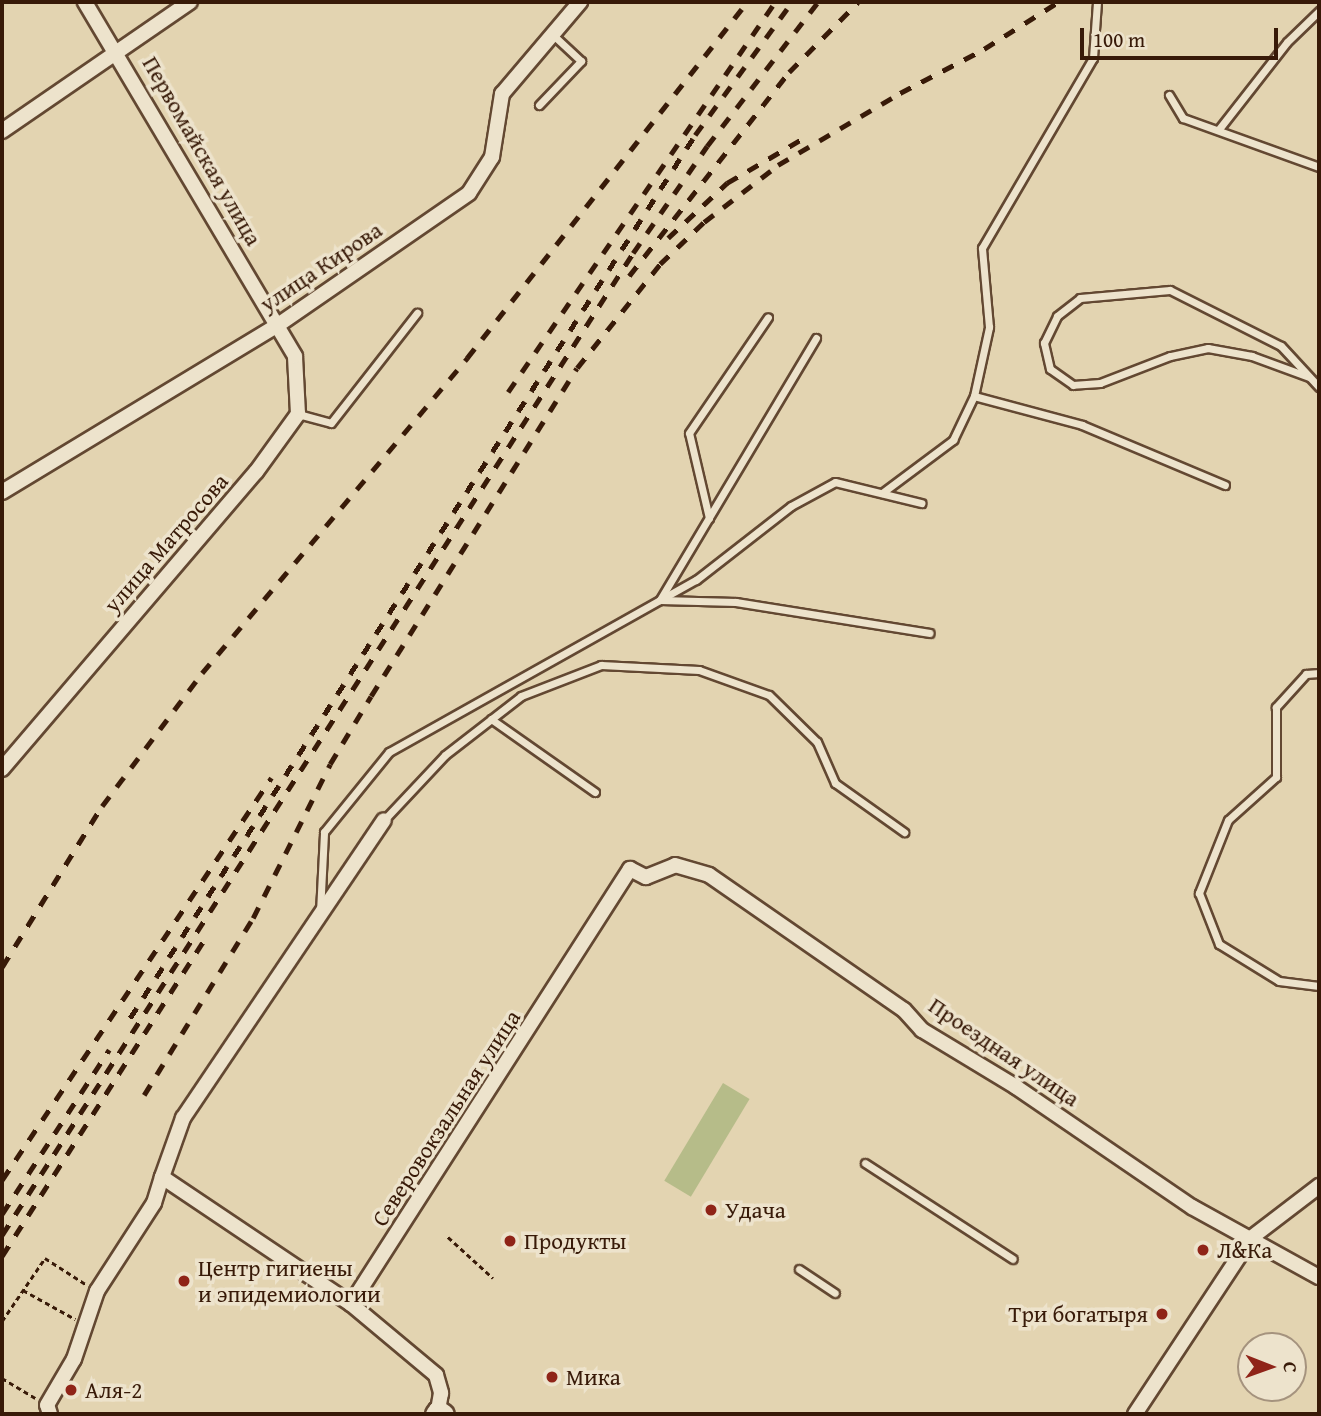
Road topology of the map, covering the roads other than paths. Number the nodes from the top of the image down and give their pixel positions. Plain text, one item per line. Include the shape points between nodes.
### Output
1 (85, 2) edge
2 (190, 2) edge
3 (580, 2) edge
4 (1097, 2) edge
5 (1319, 11) edge
6 (550, 33) junction
7 (119, 53) junction
8 (1169, 95) dead end
9 (539, 105) dead end
10 (1219, 129) junction
11 (2, 131) edge
12 (1319, 167) edge
13 (416, 313) dead end
14 (768, 317) dead end
15 (278, 325) junction
16 (816, 338) dead end
17 (1309, 377) junction
18 (1319, 387) edge
19 (974, 396) junction
20 (298, 414) junction
21 (1225, 485) dead end
22 (2, 492) edge
23 (882, 494) junction
24 (920, 503) dead end
25 (709, 518) junction
26 (660, 600) junction
27 (930, 633) dead end
28 (1319, 673) edge
29 (491, 719) junction
30 (2, 769) edge
31 (595, 792) dead end
32 (384, 820) joint
33 (904, 832) dead end
34 (630, 869) joint
35 (320, 916) junction
36 (1319, 986) edge
37 (865, 1163) dead end
38 (162, 1177) junction
39 (1319, 1186) edge
40 (1251, 1238) junction
41 (1013, 1259) dead end
42 (799, 1269) dead end
43 (1319, 1277) edge
44 (835, 1293) dead end
45 (351, 1304) junction
46 (48, 1410) edge
47 (439, 1413) edge
48 (1135, 1414) edge

1 - 7 street, Первомайская улица
2 - 7 street
3 - 6 street, улица Кирова
4 - 19 lane via 1093,58 982,248 989,327
5 - 10 lane via 1287,42
6 - 9 lane via 582,61
6 - 15 street, улица Кирова via 502,94 492,157 469,193
7 - 11 street
7 - 15 street, Первомайская улица
8 - 10 lane via 1183,118
10 - 12 lane
13 - 20 lane via 331,423
14 - 25 lane via 689,433
15 - 20 street via 295,356
15 - 22 street, улица Кирова
16 - 25 lane
17 - 17 lane via 1281,346 1170,290 1080,298 1057,316 1044,343 1051,369 1073,385 1100,383 1170,356 1208,348 1252,356
17 - 18 lane
19 - 21 lane via 1082,425
19 - 23 lane via 953,440
20 - 30 street, улица Матросова via 256,472
23 - 24 lane
23 - 26 lane via 835,482 791,506 696,580
25 - 26 lane
26 - 27 lane via 736,602
26 - 35 lane via 389,752 324,832
28 - 36 lane via 1306,674 1276,707 1276,777 1228,820 1199,893 1219,944 1279,981
29 - 31 lane
29 - 32 lane via 445,755
29 - 33 lane via 521,696 601,665 699,670 769,695 817,742 835,783
32 - 35 street
34 - 40 street, Проездная улица via 646,877 676,865 709,875 904,1010 922,1030 1016,1087 1192,1207
34 - 45 street, Северовокзальная улица
35 - 38 street via 183,1118
37 - 41 lane
38 - 45 street
38 - 46 street via 154,1202 97,1291 74,1359
39 - 40 street
40 - 43 street, Проездная улица
40 - 48 street
42 - 44 lane
45 - 47 street via 436,1375 441,1393

